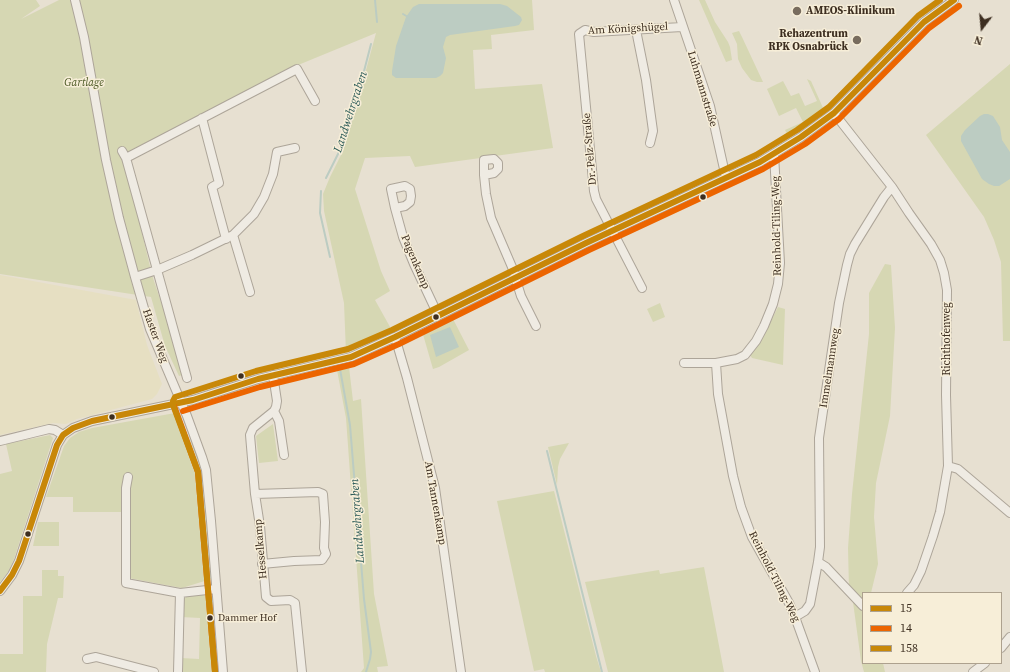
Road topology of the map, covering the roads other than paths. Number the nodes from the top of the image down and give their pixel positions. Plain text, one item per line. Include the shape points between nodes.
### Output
1 (75, 0) edge
2 (674, 0) edge
3 (954, 0) edge
4 (682, 27) junction
5 (636, 30) junction
6 (582, 63) joint
7 (315, 101) dead end
8 (834, 113) junction
9 (202, 118) junction
10 (650, 143) dead end
11 (295, 148) dead end
12 (774, 154) junction
13 (484, 175) dead end
14 (726, 178) junction
15 (892, 187) junction
16 (395, 208) dead end
17 (614, 231) junction
18 (229, 237) junction
19 (156, 270) junction
20 (135, 277) junction
21 (515, 278) junction
22 (642, 288) dead end
23 (250, 292) dead end
24 (438, 315) junction
25 (536, 326) dead end
26 (395, 337) junction
27 (684, 363) dead end
28 (716, 363) junction
29 (273, 375) junction
30 (187, 378) dead end
31 (181, 403) junction
32 (274, 411) junction
33 (63, 434) junction
34 (0, 441) edge
35 (284, 455) dead end
36 (948, 466) junction
37 (128, 477) dead end
38 (255, 494) junction
39 (1010, 512) edge
40 (818, 562) junction
41 (262, 564) junction
42 (216, 589) junction
43 (0, 591) edge
44 (908, 592) edge
45 (180, 593) junction
46 (862, 606) edge
47 (795, 617) junction
48 (1010, 637) edge
49 (1002, 647) edge
50 (87, 659) dead end
51 (984, 664) edge
52 (154, 672) edge
53 (178, 672) edge
54 (223, 672) edge
55 (302, 672) edge
56 (461, 672) edge
57 (815, 672) edge
58 (973, 672) edge

1 - 20 street, Haster Weg via 106,160
2 - 4 street, Luhmannstraße
3 - 8 street via 924,22
4 - 5 street, Am Königshügel
4 - 14 street, Luhmannstraße via 710,106
5 - 6 street, Am Königshügel via 585,30 579,34
5 - 10 street via 653,131
6 - 17 street, Dr.-Pelz-Straße via 594,191
7 - 9 street, Haster Weg via 297,69
8 - 12 street
8 - 15 street, Richthofenweg
9 - 18 street via 219,183 212,187
9 - 19 street, Haster Weg via 124,155
11 - 18 street via 277,152 273,174 264,197 254,214
12 - 14 street
12 - 28 street, Reinhold-Tiling-Weg via 780,262 773,304 756,341 745,355
13 - 21 street via 491,218
14 - 17 street
15 - 36 street, Richthofenweg via 931,244 944,273 947,290
15 - 40 street, Immelmannweg via 850,254 839,303 819,438
16 - 24 street, Pagenkamp via 403,237
17 - 21 street
17 - 22 street, Dr.-Pelz-Straße
18 - 19 street
18 - 23 street
19 - 20 street
19 - 30 street, Haster Weg
20 - 31 street, Haster Weg via 150,329
21 - 24 street
21 - 25 street
24 - 26 street
26 - 29 street via 345,358
26 - 56 street, Am Tannenkamp via 435,488
27 - 28 street, Reinhold-Tiling-Weg
28 - 47 street, Reinhold-Tiling-Weg via 718,394 741,507 752,537
29 - 31 street
29 - 32 street via 277,401
31 - 33 street via 92,421
31 - 42 street, Haster Weg via 206,470
32 - 35 street via 279,421
32 - 38 street, Hesselkamp via 253,428 250,435
33 - 34 street via 50,429
33 - 43 street via 56,445 19,561
36 - 39 street via 958,469
36 - 44 street, Richthofenweg via 933,536 921,571
37 - 45 street via 126,582
38 - 41 street, Hesselkamp
38 - 41 street via 323,494 326,554 322,560
40 - 46 street via 826,567
40 - 47 street, Immelmannweg via 810,604 805,611
41 - 55 street, Hesselkamp via 266,597 270,601 290,600 295,603
42 - 45 street
42 - 54 street, Haster Weg
45 - 53 street
47 - 57 street, Reinhold-Tiling-Weg
48 - 49 street
50 - 52 street via 96,657
51 - 58 street

